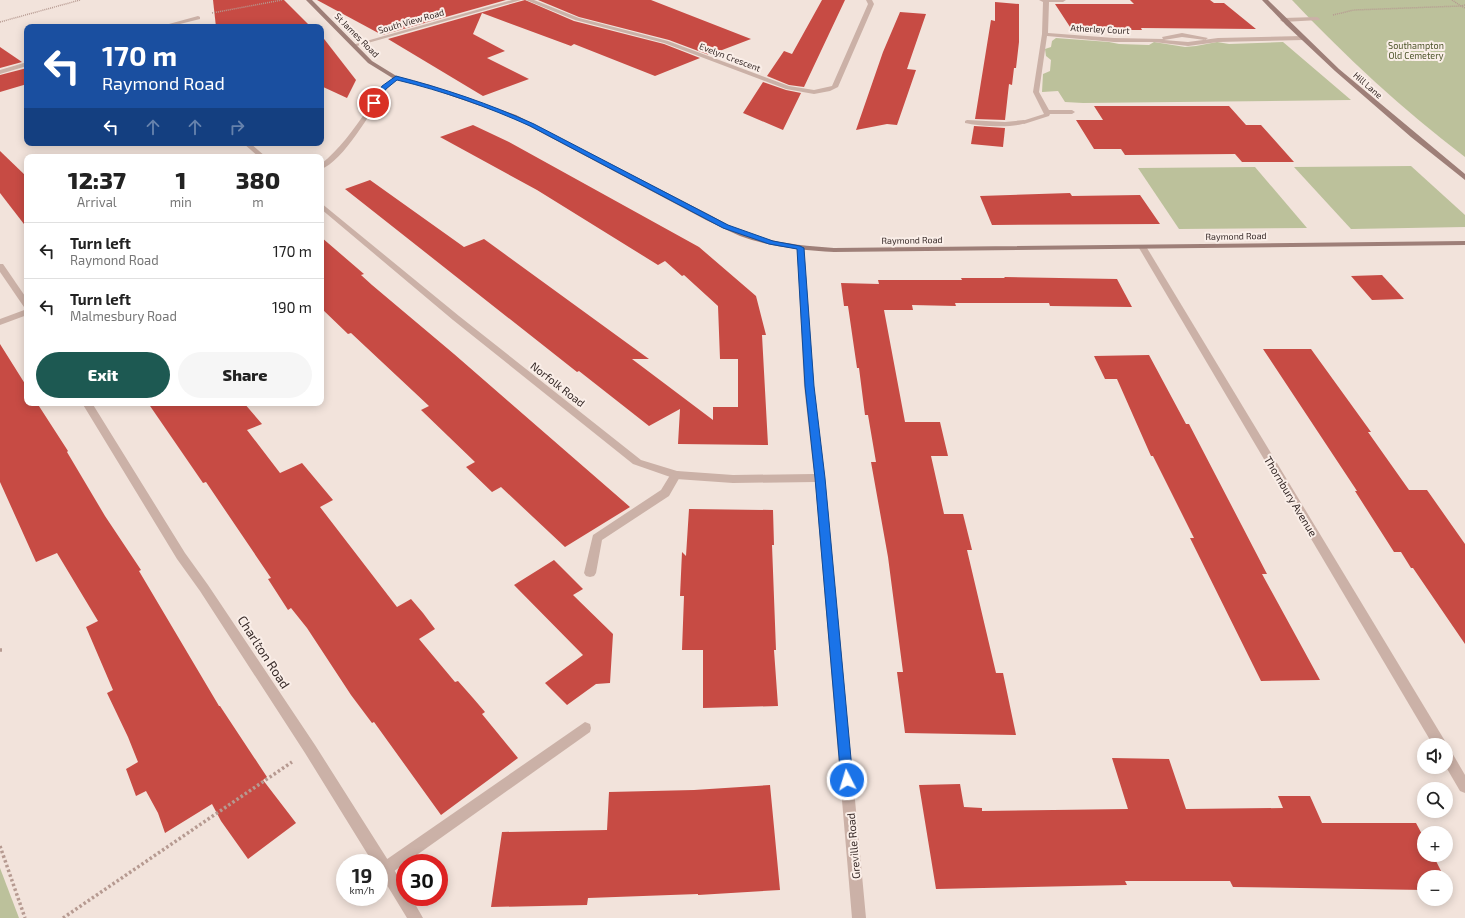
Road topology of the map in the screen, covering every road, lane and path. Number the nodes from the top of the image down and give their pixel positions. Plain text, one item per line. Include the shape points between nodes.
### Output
1 (80, 0) edge
2 (282, 0) edge
3 (309, 0) edge
4 (518, 0) edge
5 (530, 0) edge
6 (869, 0) edge
7 (1042, 0) edge
8 (1046, 0) edge
9 (1063, 0) edge
10 (1265, 0) edge
11 (1452, 0) edge
12 (1465, 5) edge
13 (1461, 6) junction
14 (1465, 8) edge
15 (198, 18) joint
16 (1317, 19) joint
17 (1283, 20) junction
18 (0, 22) edge
19 (173, 24) edge
20 (1045, 34) junction
21 (1303, 38) junction
22 (355, 46) junction
23 (24, 65) edge
24 (0, 72) edge
25 (396, 78) junction
26 (1047, 112) junction
27 (1072, 112) dead end
28 (968, 122) dead end
29 (250, 146) edge
30 (259, 154) edge
31 (324, 165) edge
32 (1465, 178) edge
33 (324, 208) edge
34 (1465, 243) edge
35 (800, 248) junction
36 (1143, 248) junction
37 (0, 266) edge
38 (24, 300) edge
39 (24, 313) edge
40 (0, 322) edge
41 (89, 406) edge
42 (676, 475) junction
43 (820, 478) junction
44 (590, 573) dead end
45 (585, 728) dead end
46 (1436, 738) edge
47 (310, 749) junction
48 (1453, 767) edge
49 (1465, 787) edge
50 (0, 846) edge
51 (376, 854) edge
52 (388, 867) edge
53 (388, 874) edge
54 (25, 918) edge
55 (63, 918) edge
56 (416, 918) edge
57 (859, 918) edge

1 - 18 path
2 - 15 path
3 - 22 street, St James Road
4 - 22 street, South View Road
5 - 6 street, Evelyn Crescent via 577,18 666,42 788,88 814,92 835,87 871,4
7 - 8 street
8 - 9 street
8 - 20 street
10 - 17 street, Hill Lane
11 - 13 path
12 - 13 path
13 - 14 path
13 - 16 path via 1354,10
15 - 19 street
16 - 17 street
17 - 21 street, Hill Lane
20 - 21 street, Atherley Court via 1188,44 1218,40
20 - 26 street via 1036,92
21 - 32 street, Hill Lane
22 - 25 street, St James Road via 370,62
23 - 24 street
25 - 31 street via 384,88 334,157
25 - 35 street, Raymond Road via 428,86 506,113 725,227 772,243
26 - 27 street
26 - 28 street via 1047,115 1041,118 1024,122
29 - 30 street
33 - 42 street, Norfolk Road via 456,318 637,462
34 - 36 street, Raymond Road
35 - 36 street, Raymond Road
35 - 43 street, Greville Road via 809,386
36 - 46 street, Thornbury Avenue
37 - 38 street
39 - 40 street
41 - 47 street, Charlton Road via 181,556
42 - 43 street, Norfolk Road via 733,479
42 - 44 street via 665,493 597,538
43 - 57 street, Greville Road
45 - 52 street
47 - 51 street, Charlton Road
47 - 55 path
48 - 49 street
50 - 54 path
53 - 56 street, Charlton Road

